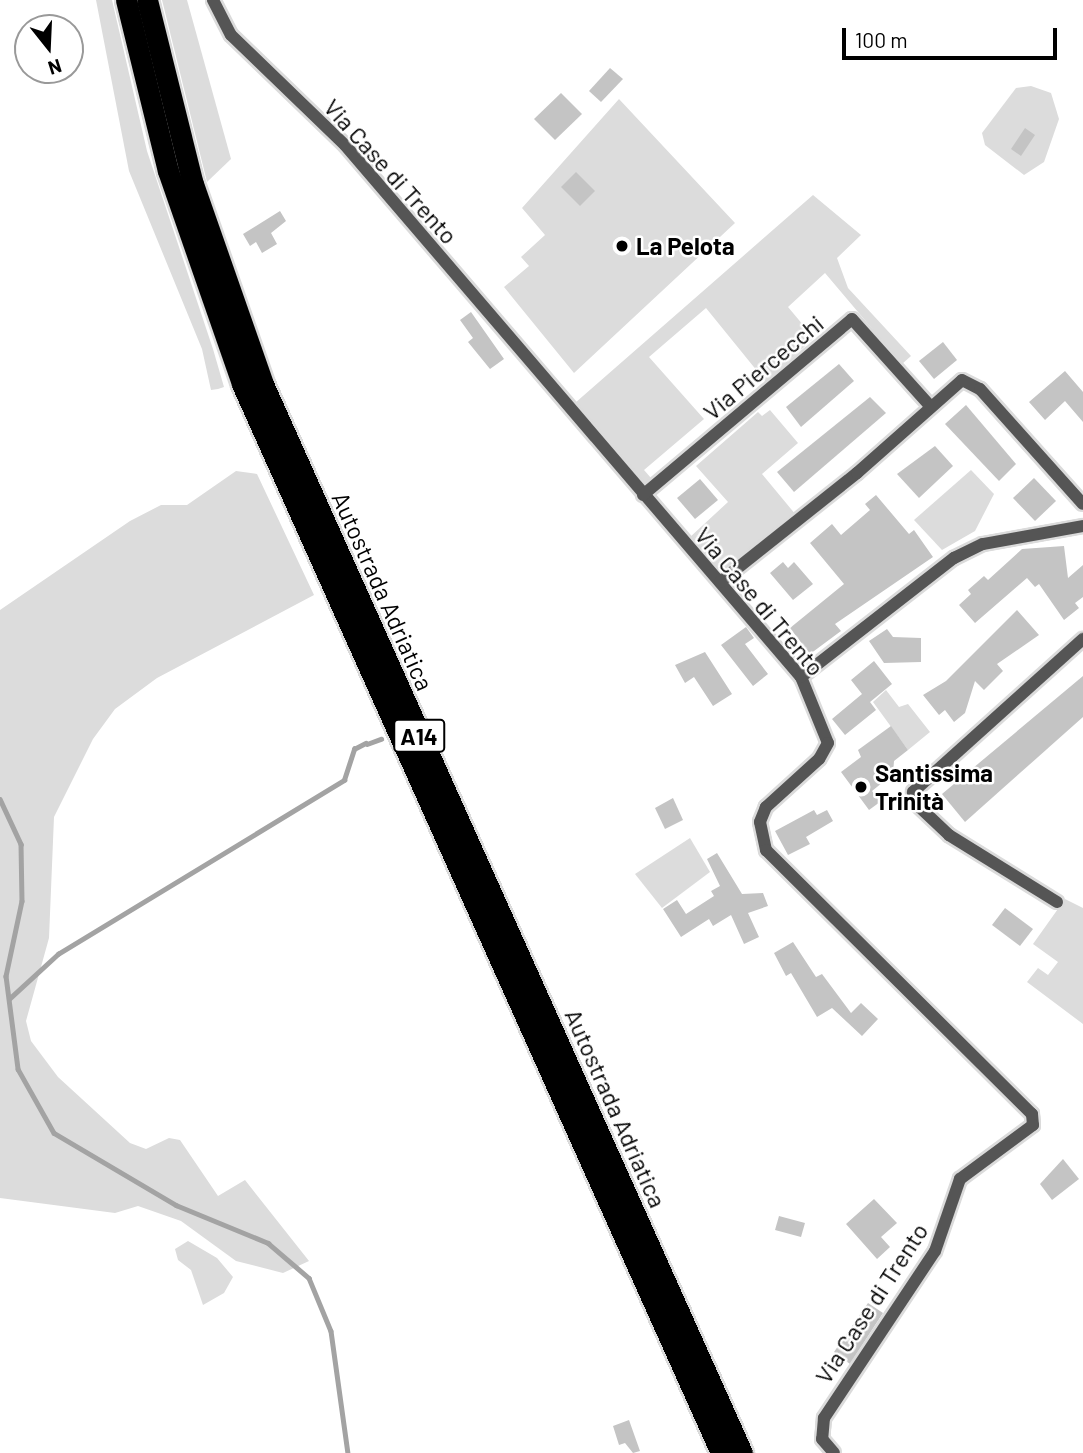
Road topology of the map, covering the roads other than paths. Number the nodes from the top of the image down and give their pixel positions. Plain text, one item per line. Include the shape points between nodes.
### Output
1 (126, 0) edge
2 (147, 0) edge
3 (213, 0) edge
4 (930, 406) junction
5 (643, 495) junction
6 (1083, 504) edge
7 (1083, 526) edge
8 (720, 582) junction
9 (1083, 639) edge
10 (801, 677) junction
11 (1057, 902) dead end
12 (721, 1453) edge
13 (742, 1453) edge
14 (834, 1453) edge

1 - 12 highway, Autostrada Adriatica / A14 via 169,172 242,384
2 - 13 highway, Autostrada Adriatica / A14 via 208,232 281,427
3 - 5 street, Via Case di Trento via 231,35 345,145
4 - 5 street, Via Piercecchi via 852,320
4 - 6 street via 957,382 974,383
4 - 8 street via 857,472
5 - 8 street, Via Case di Trento
7 - 10 street via 983,544 954,558
8 - 10 street, Via Case di Trento
9 - 11 street via 913,792 913,801 949,835
10 - 14 street, Via Case di Trento via 828,743 819,759 766,807 760,821 766,850 1024,1102 1033,1125 960,1179 935,1251 824,1418 822,1438

